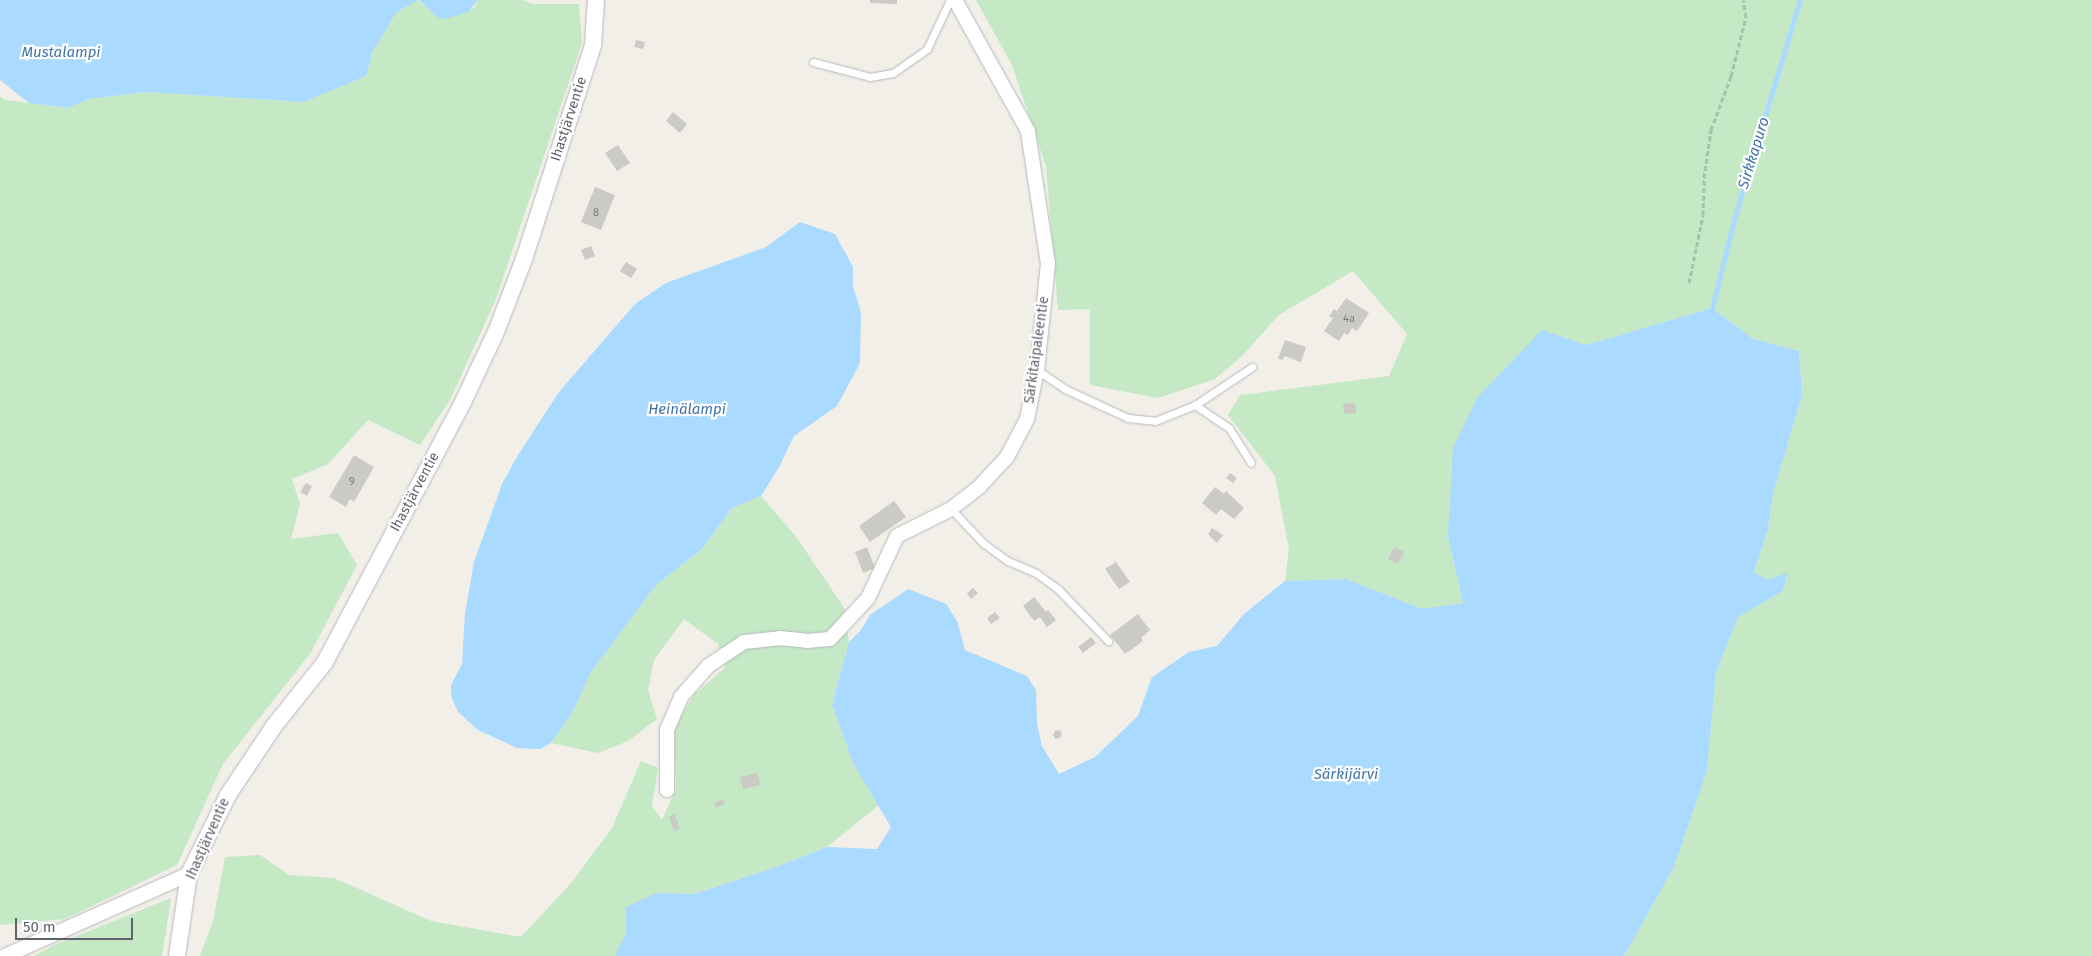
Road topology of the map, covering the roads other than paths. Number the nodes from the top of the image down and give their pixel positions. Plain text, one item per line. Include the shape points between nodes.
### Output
1 (596, 0) edge
2 (950, 0) edge
3 (955, 0) edge
4 (813, 62) dead end
5 (1252, 368) dead end
6 (1036, 370) junction
7 (1195, 405) junction
8 (1251, 463) dead end
9 (951, 509) junction
10 (1108, 641) dead end
11 (666, 790) dead end
12 (189, 874) junction
13 (5, 956) edge
14 (177, 956) edge

1 - 12 street, Ihastjärventie via 593,45 524,259 496,332 463,402 325,662 274,726 228,795
2 - 4 lane via 927,49 893,73 870,77
3 - 6 street, Särkitaipaleentie via 1028,131 1048,264
5 - 7 lane
6 - 7 lane via 1065,390 1128,418 1155,421
6 - 9 street, Särkitaipaleentie via 1027,419 1007,457 980,486
7 - 8 lane via 1230,428
9 - 10 lane via 983,543 1059,590
9 - 11 street, Särkitaipaleentie via 897,536 868,598 830,639 780,638 744,642 708,666 681,697 667,730
12 - 13 street
12 - 14 street, Ihastjärventie

